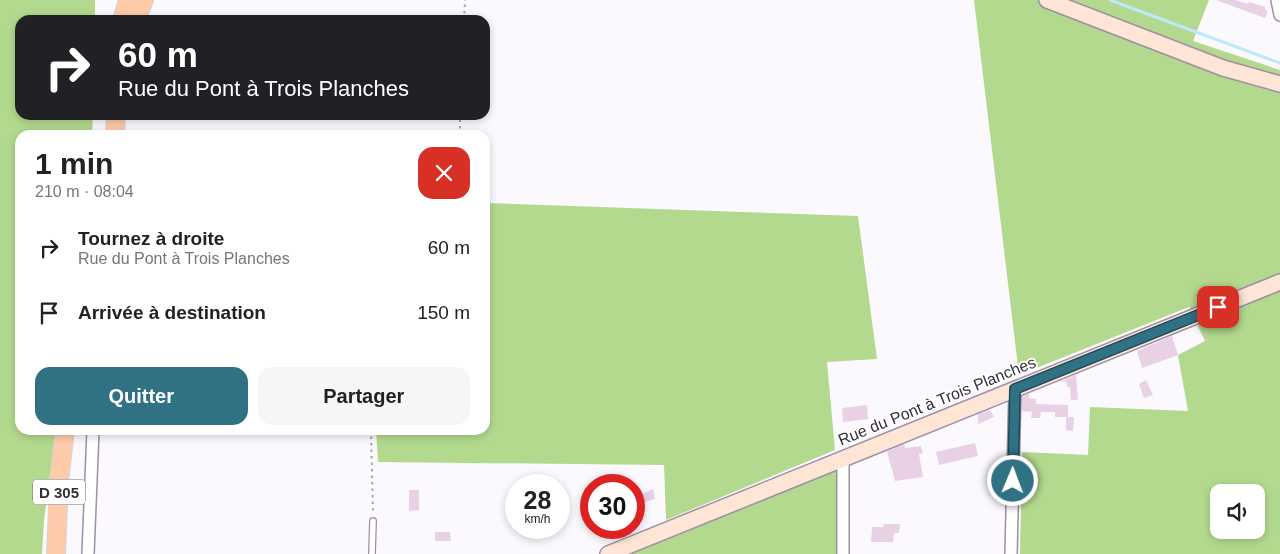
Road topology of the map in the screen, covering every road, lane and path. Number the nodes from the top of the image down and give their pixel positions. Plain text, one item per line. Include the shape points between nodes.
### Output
1 (128, 0) edge
2 (144, 0) edge
3 (465, 0) edge
4 (1047, 0) edge
5 (1277, 0) edge
6 (124, 15) edge
7 (138, 15) edge
8 (464, 15) edge
9 (1280, 15) edge
10 (1280, 84) edge
11 (1280, 282) edge
12 (1015, 389) junction
13 (64, 435) edge
14 (93, 435) edge
15 (371, 435) edge
16 (843, 458) junction
17 (373, 521) joint
18 (56, 554) edge
19 (88, 554) edge
20 (372, 554) edge
21 (608, 554) edge
22 (843, 554) edge
23 (1011, 554) edge

1 - 6 main road
2 - 7 main road
3 - 8 path
4 - 10 street via 1231,70
5 - 9 street
11 - 12 street, Rue du Pont à Trois Planches
12 - 16 street, Rue du Pont à Trois Planches
12 - 23 street
13 - 18 main road, D 305
14 - 19 street
15 - 17 path
16 - 21 street, Rue du Pont à Trois Planches
16 - 22 street
17 - 20 lane

